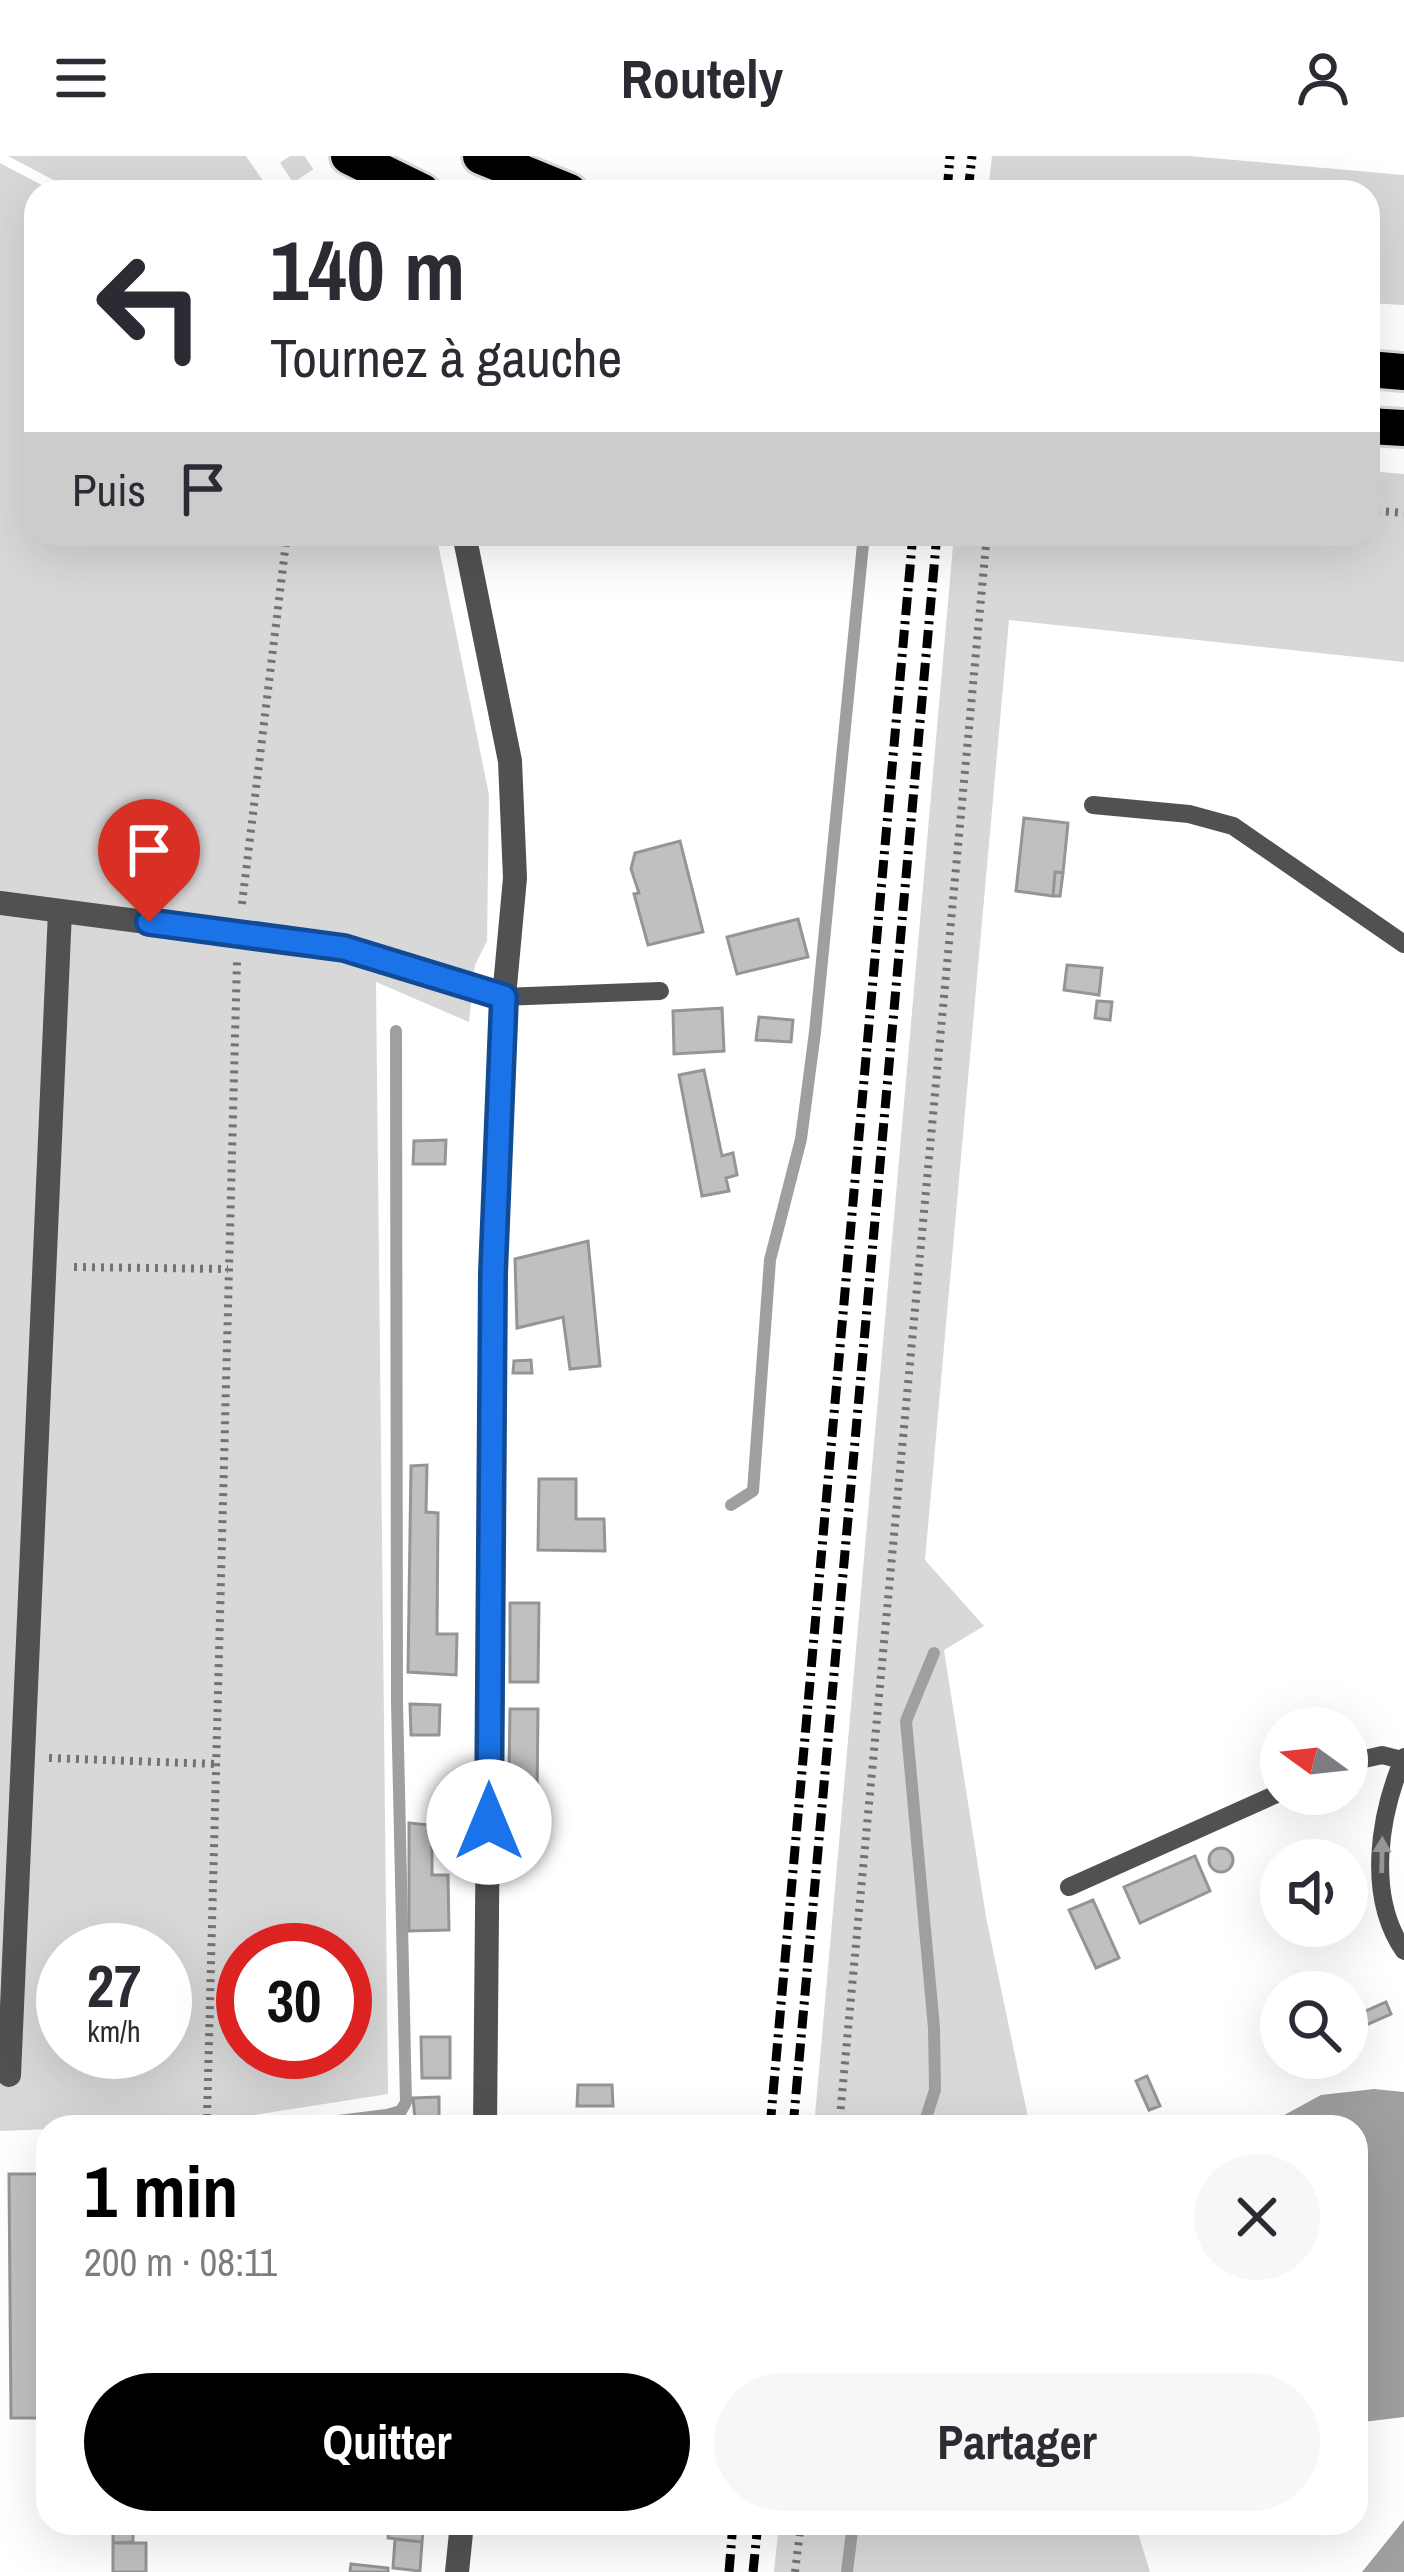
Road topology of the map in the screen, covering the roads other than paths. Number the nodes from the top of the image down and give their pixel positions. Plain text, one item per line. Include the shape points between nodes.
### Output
1 (349, 156) edge
2 (481, 156) edge
3 (398, 180) edge
4 (540, 180) edge
5 (466, 546) edge
6 (1093, 805) dead end
7 (0, 903) edge
8 (60, 910) junction
9 (1404, 944) edge
10 (660, 991) dead end
11 (504, 997) junction
12 (1368, 1758) edge
13 (1403, 1758) edge
14 (1260, 1801) edge
15 (1069, 1887) dead end
16 (1404, 1952) edge
17 (9, 2075) dead end
18 (485, 2115) edge
19 (461, 2535) edge
20 (457, 2572) edge

1 - 3 highway
2 - 4 highway
5 - 11 street via 510,761 515,878
6 - 9 lane via 1233,826
7 - 8 street
8 - 11 street via 344,948
8 - 17 street
10 - 11 lane
11 - 18 street via 493,1273
12 - 13 lane
16 -> 13 lane via 1386,1915 1382,1840
14 - 15 lane
19 - 20 street

